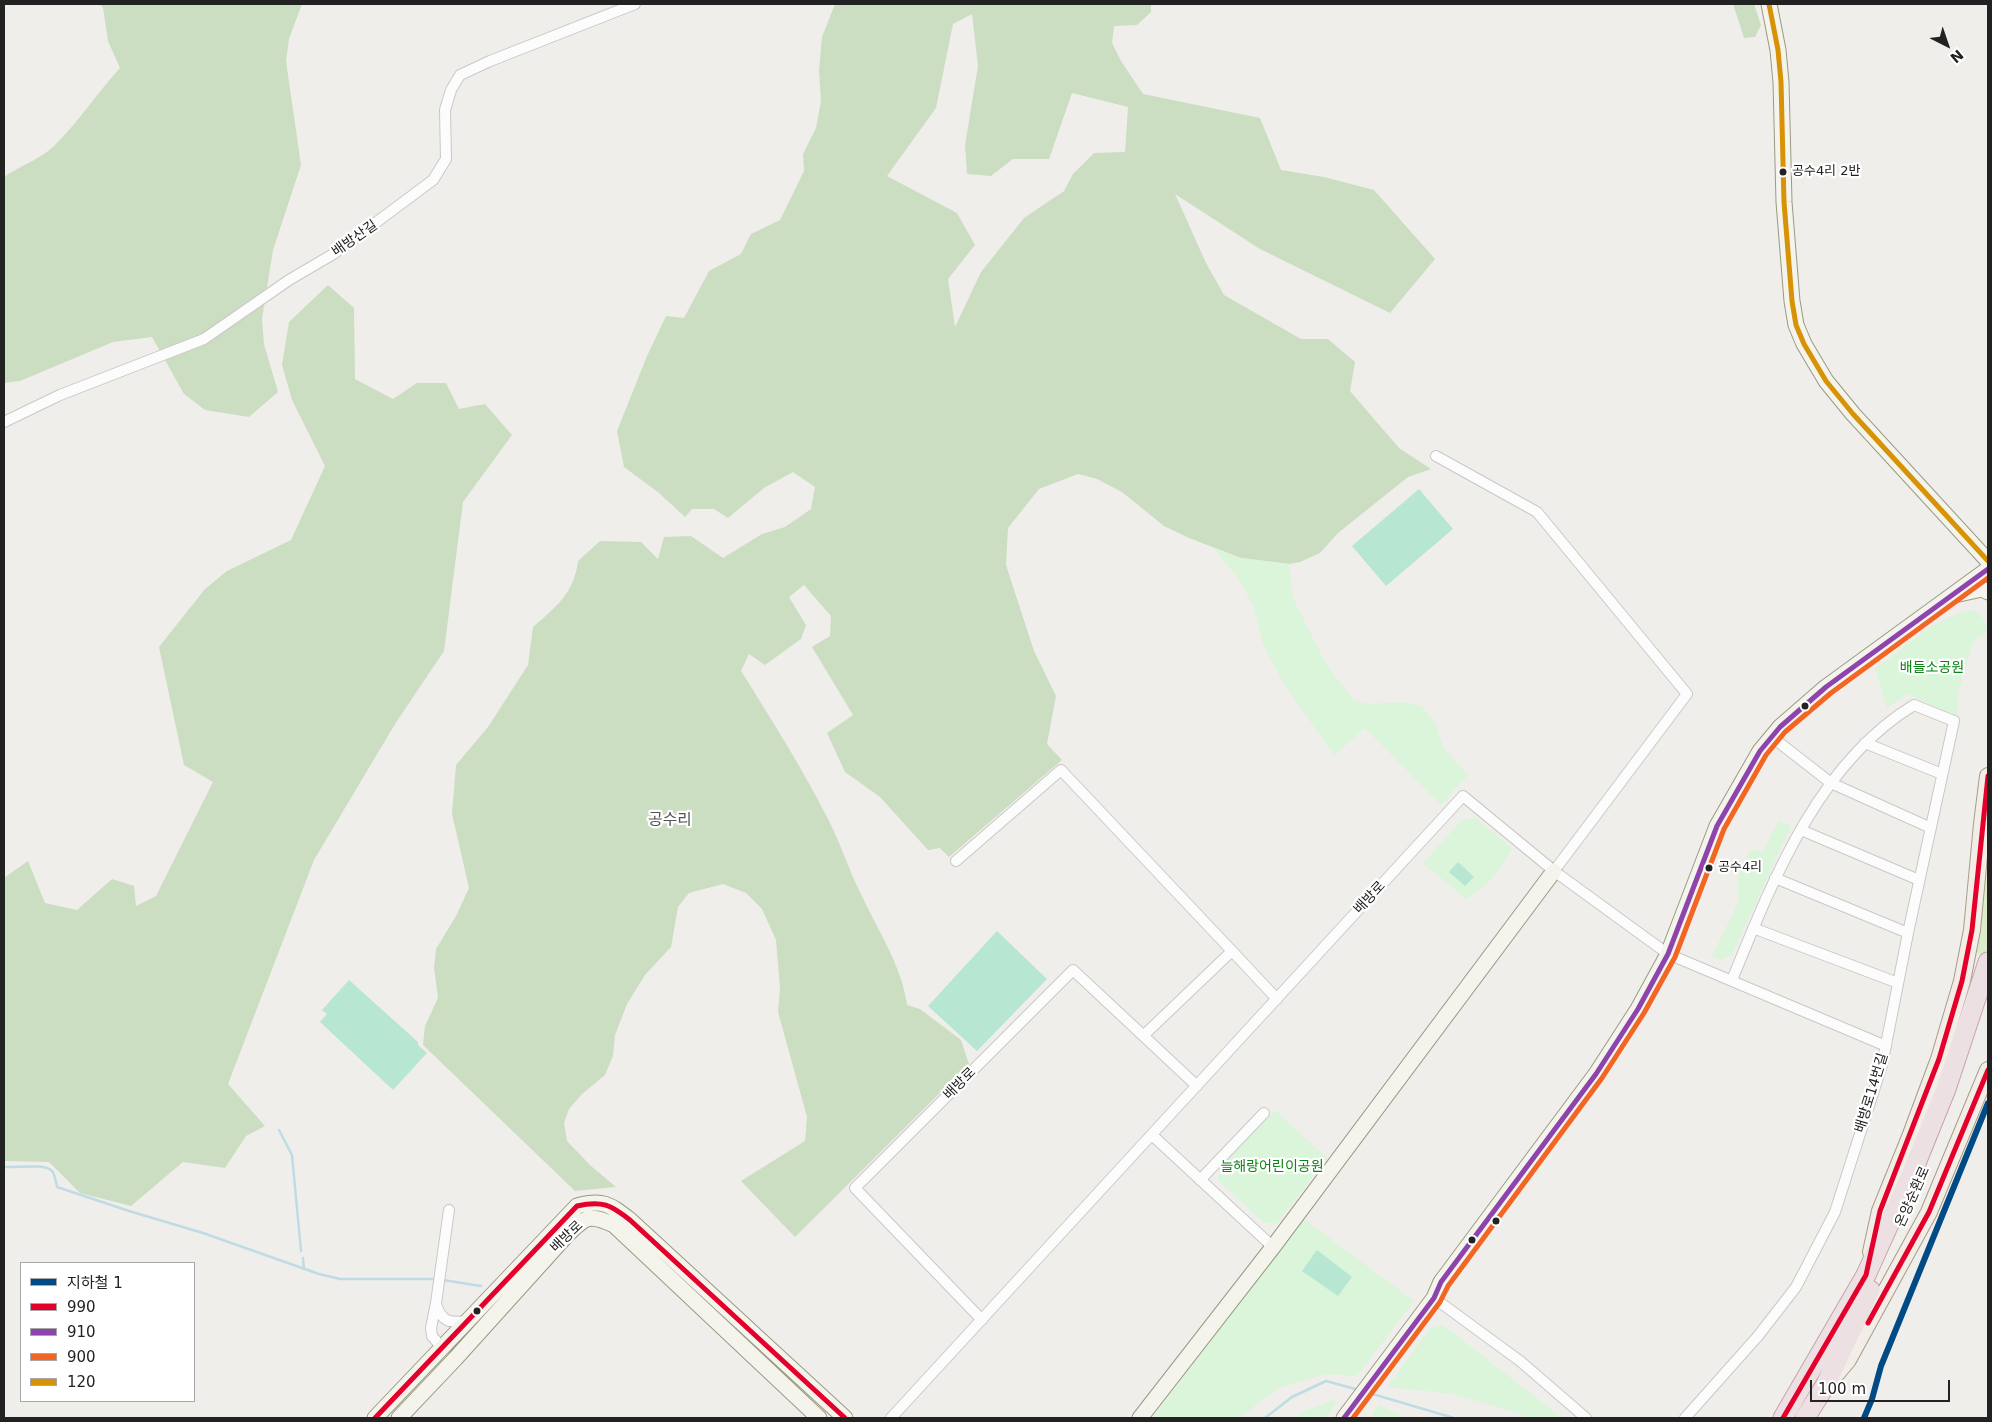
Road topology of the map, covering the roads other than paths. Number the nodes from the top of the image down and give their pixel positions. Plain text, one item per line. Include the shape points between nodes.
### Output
1 (635, 4) edge
2 (1769, 4) edge
3 (4, 422) edge
4 (1436, 456) dead end
5 (1988, 561) edge
6 (1988, 569) edge
7 (1988, 592) edge
8 (1949, 598) junction
9 (1772, 737) junction
10 (1865, 743) junction
11 (1942, 774) junction
12 (1988, 776) edge
13 (1830, 783) junction
14 (1931, 828) junction
15 (1801, 830) junction
16 (956, 861) dead end
17 (1554, 871) junction
18 (1775, 878) junction
19 (1920, 880) junction
20 (1753, 928) junction
21 (1908, 933) junction
22 (1232, 951) junction
23 (1668, 954) junction
24 (1988, 962) edge
25 (1732, 980) junction
26 (1898, 983) junction
27 (1277, 999) junction
28 (1988, 1002) edge
29 (1144, 1035) junction
30 (1886, 1046) junction
31 (1988, 1070) edge
32 (1197, 1086) junction
33 (1264, 1113) dead end
34 (1152, 1135) junction
35 (1200, 1180) junction
36 (449, 1210) dead end
37 (1272, 1247) junction
38 (1866, 1275) junction
39 (1434, 1298) junction
40 (436, 1303) junction
41 (470, 1320) junction
42 (982, 1320) junction
43 (443, 1349) junction
44 (1825, 1386) junction
45 (1346, 1416) edge
46 (376, 1418) edge
47 (399, 1418) edge
48 (819, 1418) edge
49 (845, 1418) edge
50 (891, 1418) edge
51 (1140, 1418) edge
52 (1586, 1418) edge
53 (1685, 1418) edge
54 (1783, 1418) edge
55 (1805, 1418) edge

1 - 3 street, 배방산길 via 460,75 445,110 446,159 433,180 335,254 289,280 204,339 60,395
2 - 5 street via 1781,82 1784,202 1796,325 1826,381
4 - 17 street via 1538,512 1686,694
6 - 8 street
7 - 8 street via 1982,588
8 - 9 street via 1826,687
9 - 13 street
9 - 23 street via 1760,751 1717,826
10 - 11 street
10 - 11 street, 배방로14번길 via 1914,705 1954,721
10 - 13 street
11 - 14 street, 배방로14번길
12 - 38 main road via 1972,930 1962,981 1936,1068 1880,1211
13 - 14 street
13 - 15 street
14 - 19 street, 배방로14번길
15 - 18 street
15 - 19 street
16 - 22 street via 1062,770
17 - 23 street
17 - 27 street, 배방로 via 1463,796
17 - 37 street
18 - 20 street
18 - 21 street
19 - 21 street, 배방로14번길
20 - 25 street
20 - 26 street
21 - 26 street, 배방로14번길
22 - 27 street
22 - 29 street
23 - 25 street
23 - 39 street via 1596,1074 1441,1282
24 - 38 highway, 온양순환로 via 1946,1089
25 - 30 street
26 - 30 street, 배방로14번길
27 - 32 street, 배방로
28 - 44 highway, 온양순환로 via 1919,1187
29 - 32 street, 배방로
29 - 42 street, 배방로 via 1073,970 855,1188
30 - 53 street, 배방로14번길 via 1835,1212 1800,1278 1758,1336
31 - 44 main road via 1929,1212 1848,1360
32 - 34 street, 배방로
33 - 35 street
34 - 35 street
34 - 42 street, 배방로
35 - 37 street
36 - 40 street
37 - 51 street
38 - 54 highway, 온양순환로
39 - 45 street
39 - 52 street via 1520,1362
40 - 41 street via 445,1320
40 - 43 street via 432,1336
41 - 43 street, 배방로
41 - 49 street, 배방로 via 577,1206 594,1201 613,1206 630,1220
42 - 50 street, 배방로
43 - 46 street, 배방로
44 - 55 highway, 온양순환로
47 - 48 street, 배방로 via 566,1236 582,1220 597,1217 614,1225

